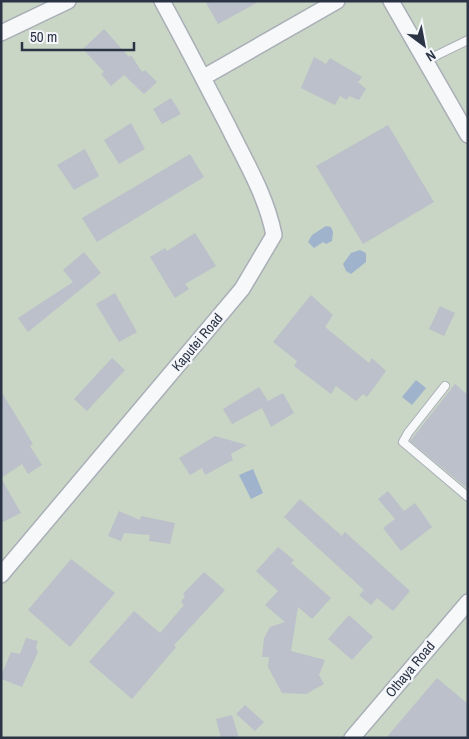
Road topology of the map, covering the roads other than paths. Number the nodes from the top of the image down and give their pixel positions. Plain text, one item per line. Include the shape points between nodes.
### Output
1 (68, 1) edge
2 (162, 1) edge
3 (337, 1) edge
4 (391, 1) edge
5 (1, 33) edge
6 (468, 40) edge
7 (425, 61) junction
8 (204, 77) junction
9 (468, 135) edge
10 (445, 386) dead end
11 (468, 497) edge
12 (1, 576) edge
13 (468, 602) edge
14 (352, 738) edge

1 - 5 street
2 - 8 street, Kaputei Road
3 - 8 street
4 - 7 street
6 - 7 lane
7 - 9 street
8 - 12 street, Kaputei Road via 269,209 274,235 242,289
10 - 11 lane via 403,442
13 - 14 street, Othaya Road

